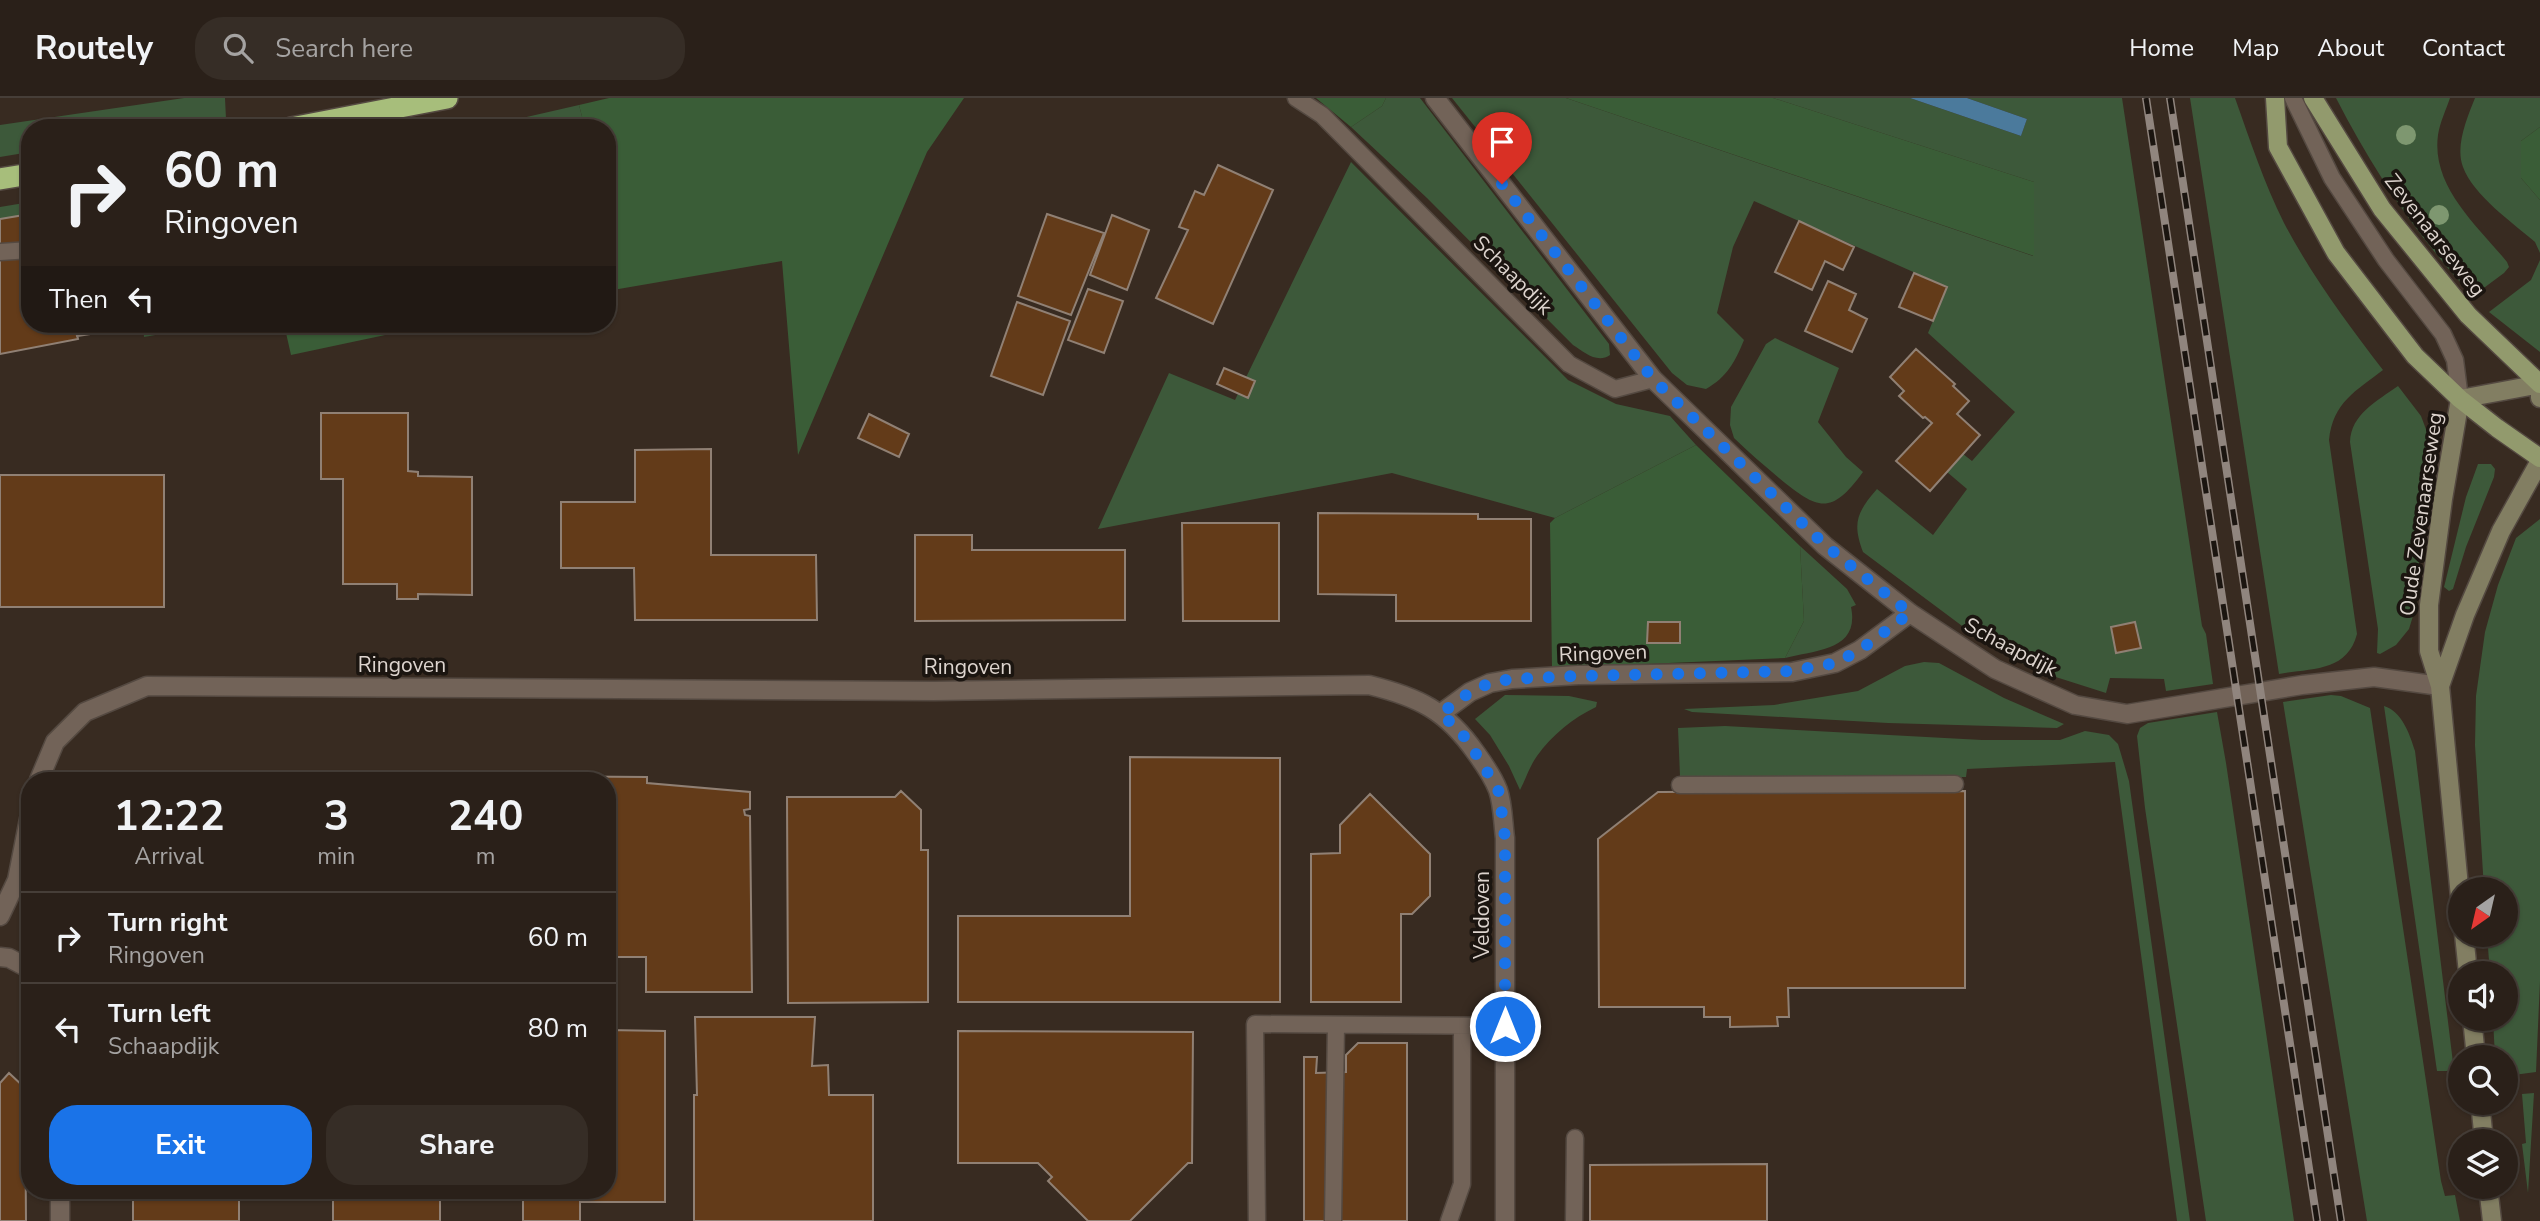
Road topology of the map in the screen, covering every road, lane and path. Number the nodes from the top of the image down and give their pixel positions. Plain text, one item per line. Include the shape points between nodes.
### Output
1 (447, 98) edge
2 (1296, 98) edge
3 (1435, 98) edge
4 (2275, 98) edge
5 (2293, 98) edge
6 (2313, 98) edge
7 (338, 119) edge
8 (21, 176) edge
9 (0, 179) edge
10 (21, 251) edge
11 (0, 252) edge
12 (1653, 379) junction
13 (2540, 384) edge
14 (2540, 398) edge
15 (2460, 399) junction
16 (2540, 459) edge
17 (1910, 613) junction
18 (2440, 686) junction
19 (1440, 714) junction
20 (42, 772) edge
21 (1955, 784) dead end
22 (1680, 785) dead end
23 (21, 864) edge
24 (2458, 877) edge
25 (0, 916) edge
26 (0, 957) edge
27 (21, 964) edge
28 (1336, 1026) junction
29 (1462, 1026) junction
30 (1505, 1026) junction
31 (1575, 1138) dead end
32 (60, 1199) edge
33 (2489, 1199) edge
34 (60, 1221) edge
35 (1257, 1221) edge
36 (1334, 1221) edge
37 (1449, 1221) edge
38 (1504, 1221) edge
39 (1574, 1221) edge
40 (2492, 1221) edge

1 - 7 highway
2 - 12 lane, Schaapdijk via 1322,115 1569,364 1615,389
3 - 12 street, Schaapdijk
4 - 15 main road via 2278,146 2336,253 2415,356
5 - 15 lane via 2332,178 2386,260 2443,334 2455,360
6 - 13 main road, Zevenaarseweg via 2382,209 2468,315
8 - 9 highway
10 - 11 lane
12 - 17 street, Schaapdijk via 1825,545
13 - 14 street
13 - 15 street, Oude Zevenaarseweg
15 - 16 main road
15 - 18 street, Oude Zevenaarseweg via 2429,605 2429,651
16 - 18 street, Oude Zevenaarseweg via 2501,531
17 - 18 street, Schaapdijk via 1995,669 2075,705 2127,715 2374,677
17 - 19 street, Ringoven via 1835,663 1792,671 1511,679 1470,692
18 - 24 street, Oude Zevenaarseweg
19 - 20 street, Ringoven via 1400,693 1369,685 934,691 147,686 85,712 55,742
19 - 30 street, Veldoven via 1459,729 1499,792 1505,838
21 - 22 lane
23 - 25 street
26 - 27 street
28 - 29 lane
28 - 35 lane via 1255,1024
28 - 36 lane
29 - 30 lane
29 - 37 lane via 1462,1184
30 - 38 street, Veldoven
31 - 39 lane
32 - 34 street
33 - 40 street

